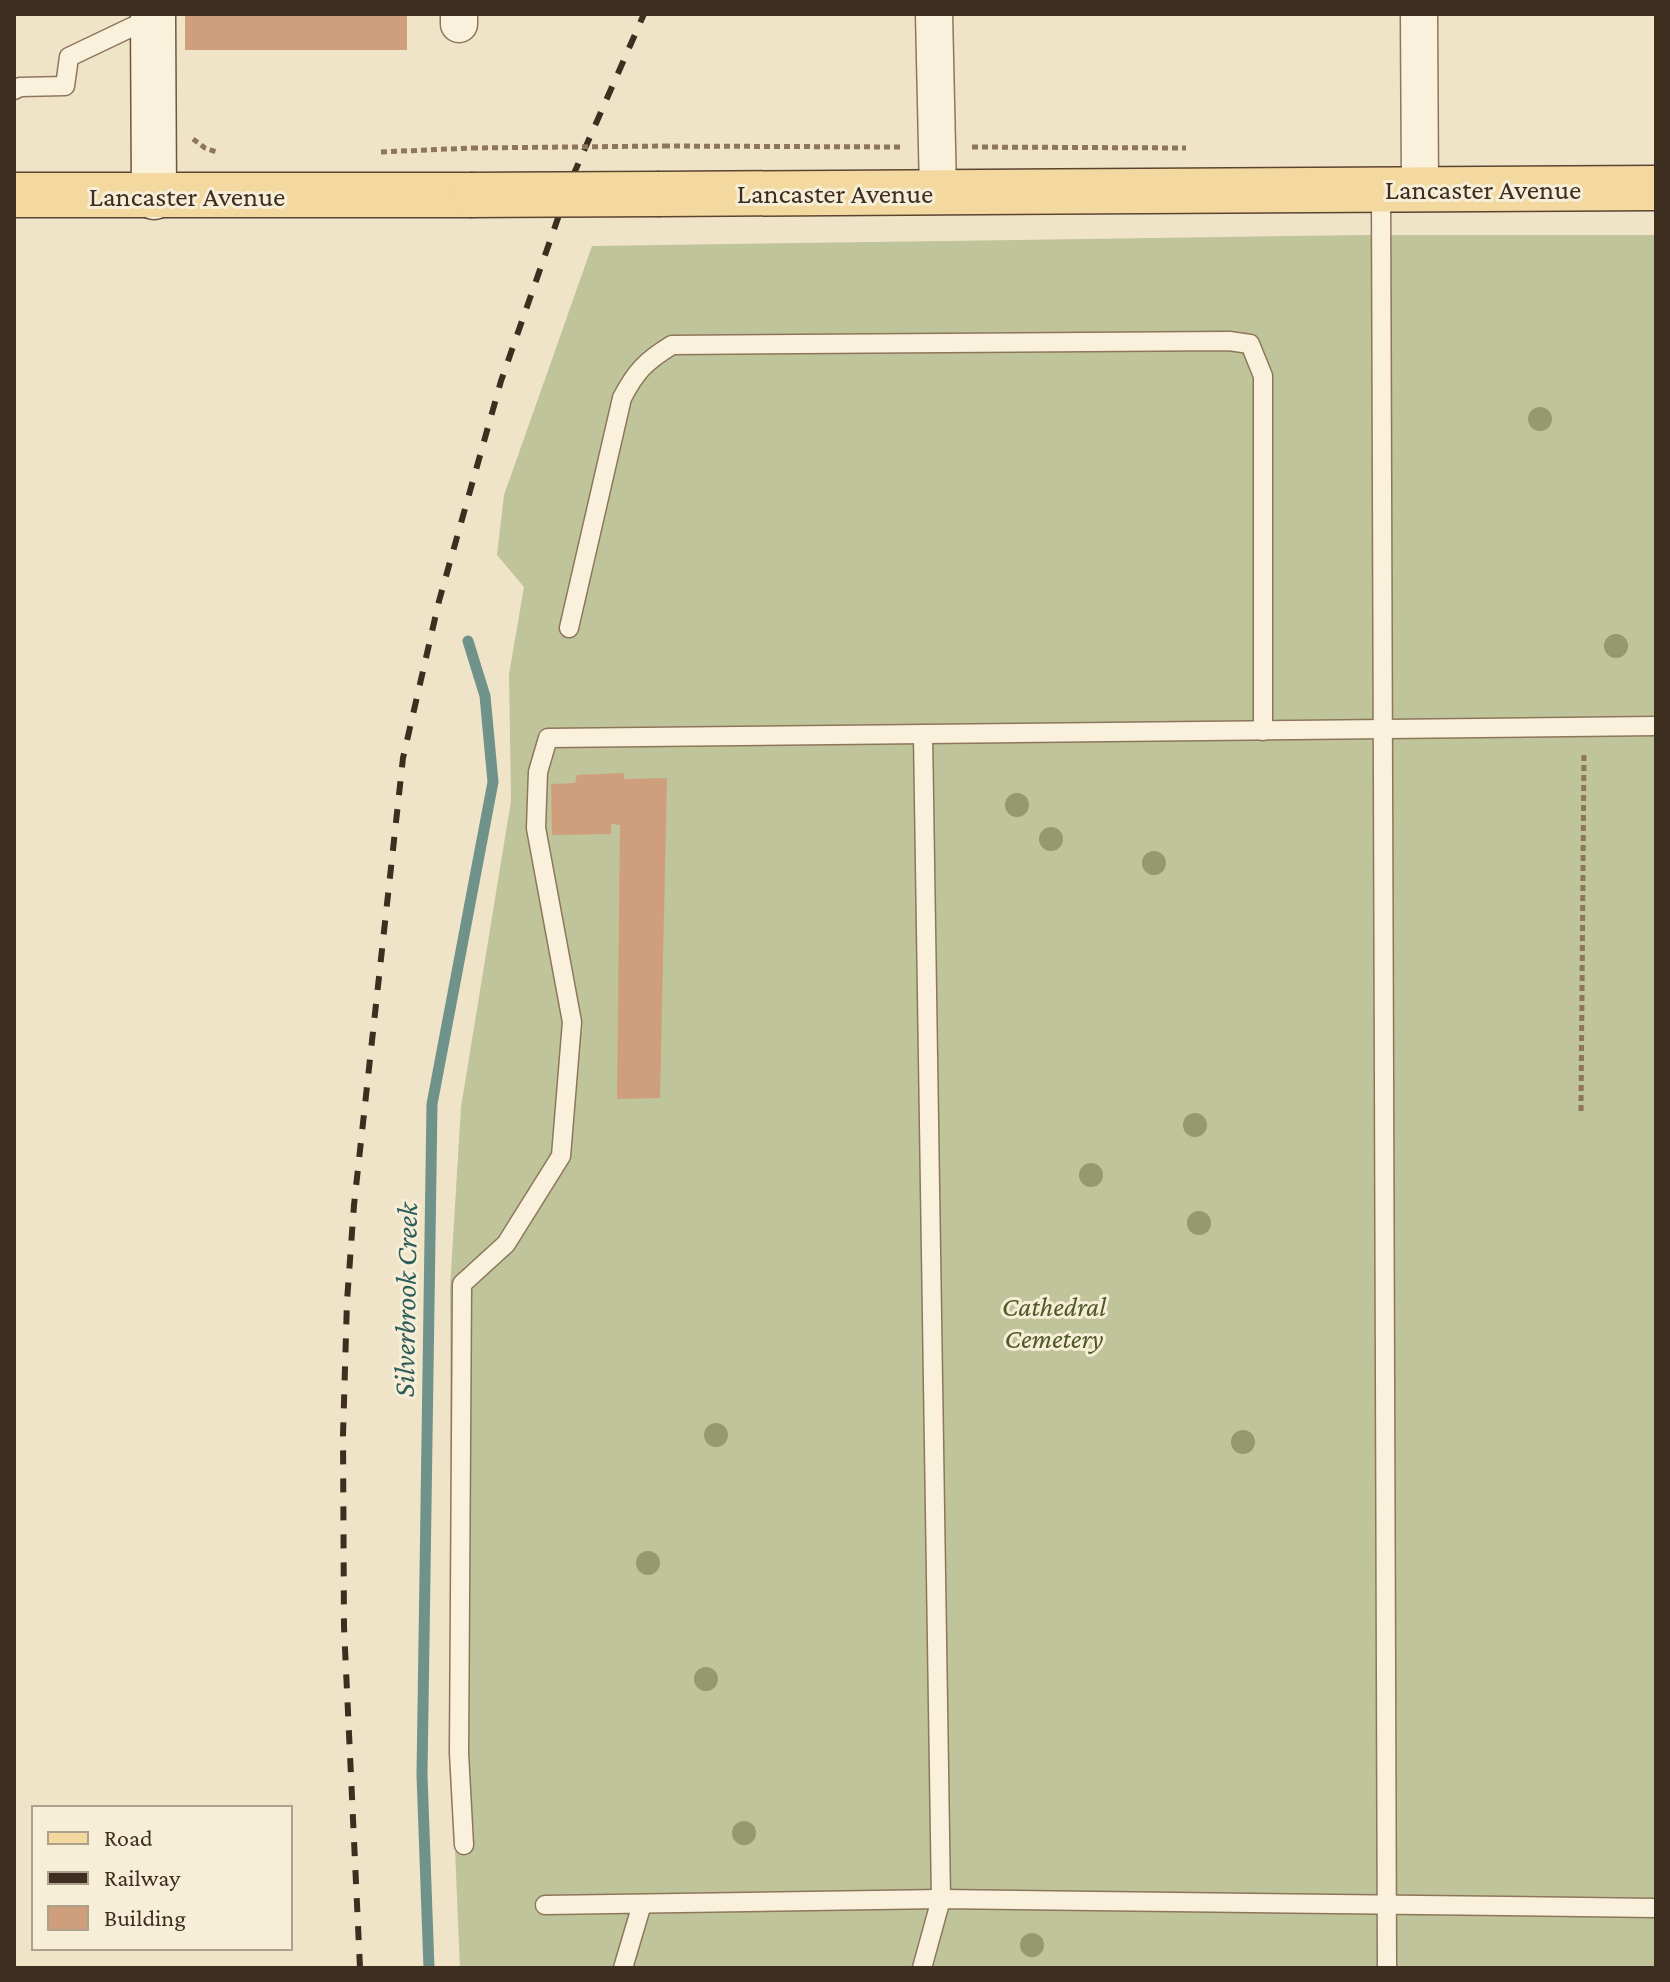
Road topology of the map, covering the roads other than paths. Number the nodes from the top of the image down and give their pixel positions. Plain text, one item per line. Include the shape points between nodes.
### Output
1 (934, 14) edge
2 (1419, 14) edge
3 (153, 16) edge
4 (14, 90) edge
5 (1656, 188) edge
6 (1400, 189) junction
7 (938, 192) junction
8 (14, 195) edge
9 (154, 197) junction
10 (569, 628) dead end
11 (1656, 726) edge
12 (1384, 730) junction
13 (1263, 731) junction
14 (923, 734) junction
15 (464, 1845) dead end
16 (941, 1899) junction
17 (642, 1904) junction
18 (545, 1905) dead end
19 (1387, 1906) junction
20 (1656, 1908) edge
21 (623, 1968) edge
22 (922, 1968) edge
23 (1387, 1968) edge

1 - 7 street
2 - 6 street
3 - 4 lane via 69,57 65,86
3 - 9 street
5 - 6 main road, Lancaster Avenue
6 - 7 main road, Lancaster Avenue
6 - 12 lane
7 - 9 main road, Lancaster Avenue, bridge
8 - 9 main road, Lancaster Avenue
10 - 13 lane via 622,398 636,372 672,345 1250,344 1263,376
11 - 12 lane
12 - 13 lane
12 - 19 lane
13 - 14 lane
14 - 15 lane via 548,738 538,772 536,828 572,1022 561,1156 506,1244 462,1284 459,1753
14 - 16 lane
16 - 17 lane
16 - 19 lane
16 - 22 lane
17 - 18 lane
17 - 21 lane
19 - 20 lane
19 - 23 lane

